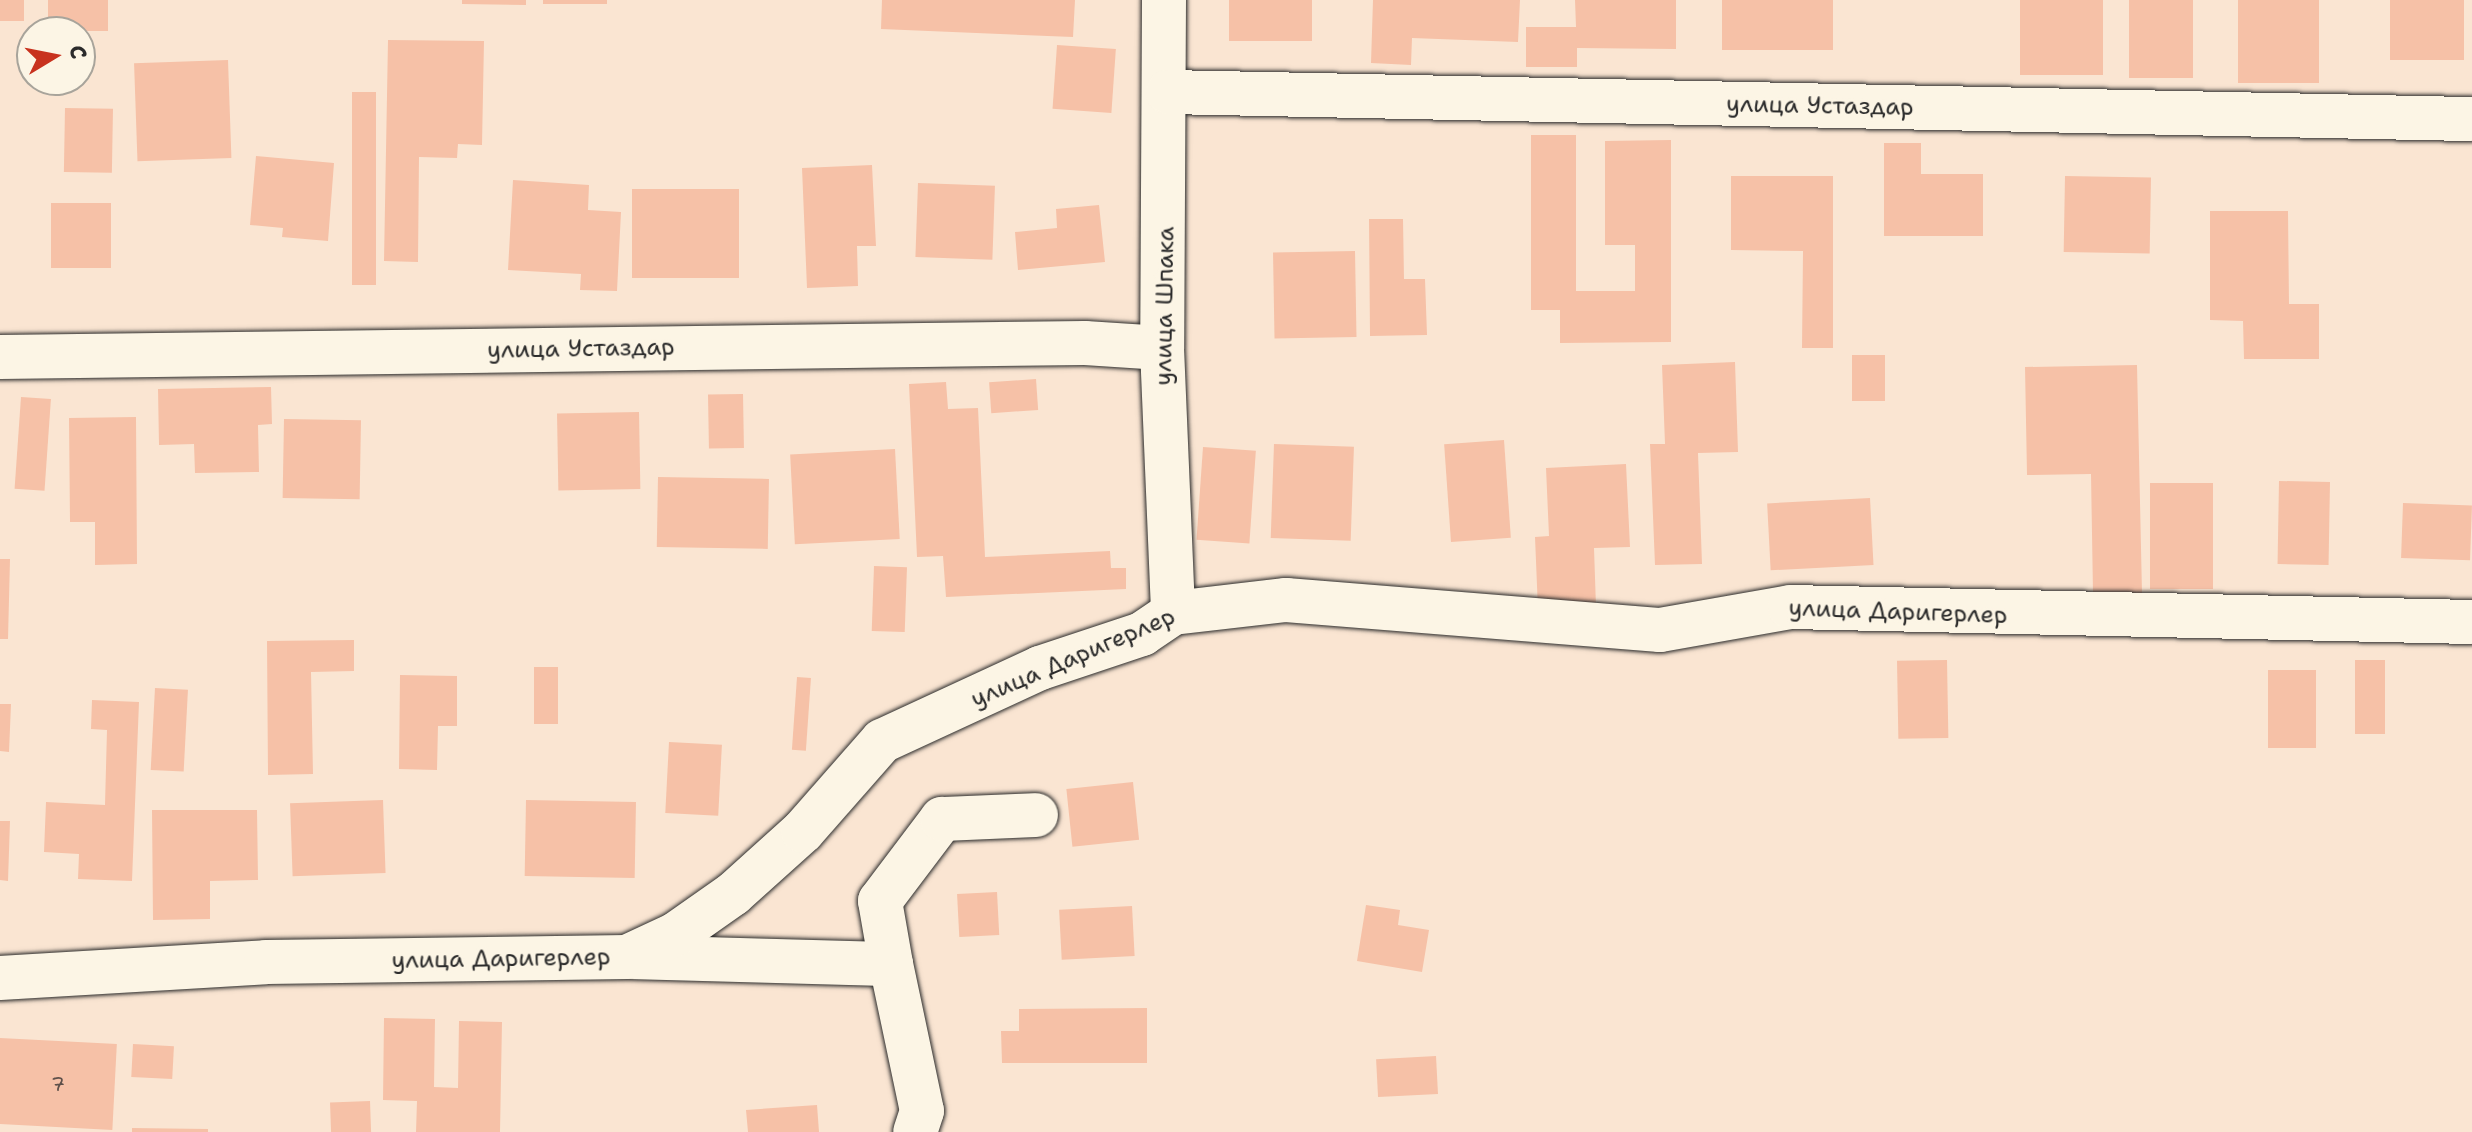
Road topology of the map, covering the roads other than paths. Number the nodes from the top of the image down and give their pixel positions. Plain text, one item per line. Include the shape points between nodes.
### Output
1 (1164, 0) edge
2 (1168, 92) junction
3 (2472, 119) edge
4 (1162, 348) junction
5 (0, 357) edge
6 (1173, 613) junction
7 (2472, 622) edge
8 (1036, 815) dead end
9 (627, 957) junction
10 (891, 964) junction
11 (0, 978) edge
12 (915, 1132) edge

1 - 2 street, улица Шпака
2 - 3 street, улица Устаздар
2 - 4 street, улица Шпака
4 - 5 street, улица Устаздар via 1054,344
4 - 6 street, улица Шпака
6 - 7 street, улица Даригерлер via 1286,600 1660,630 1790,607
6 - 9 street, улица Даригерлер via 1142,634 1040,668 882,741 803,831 733,894 676,934
8 - 10 street via 942,819 880,901
9 - 10 street
9 - 11 street, улица Даригерлер via 266,962
10 - 12 street via 922,1111

